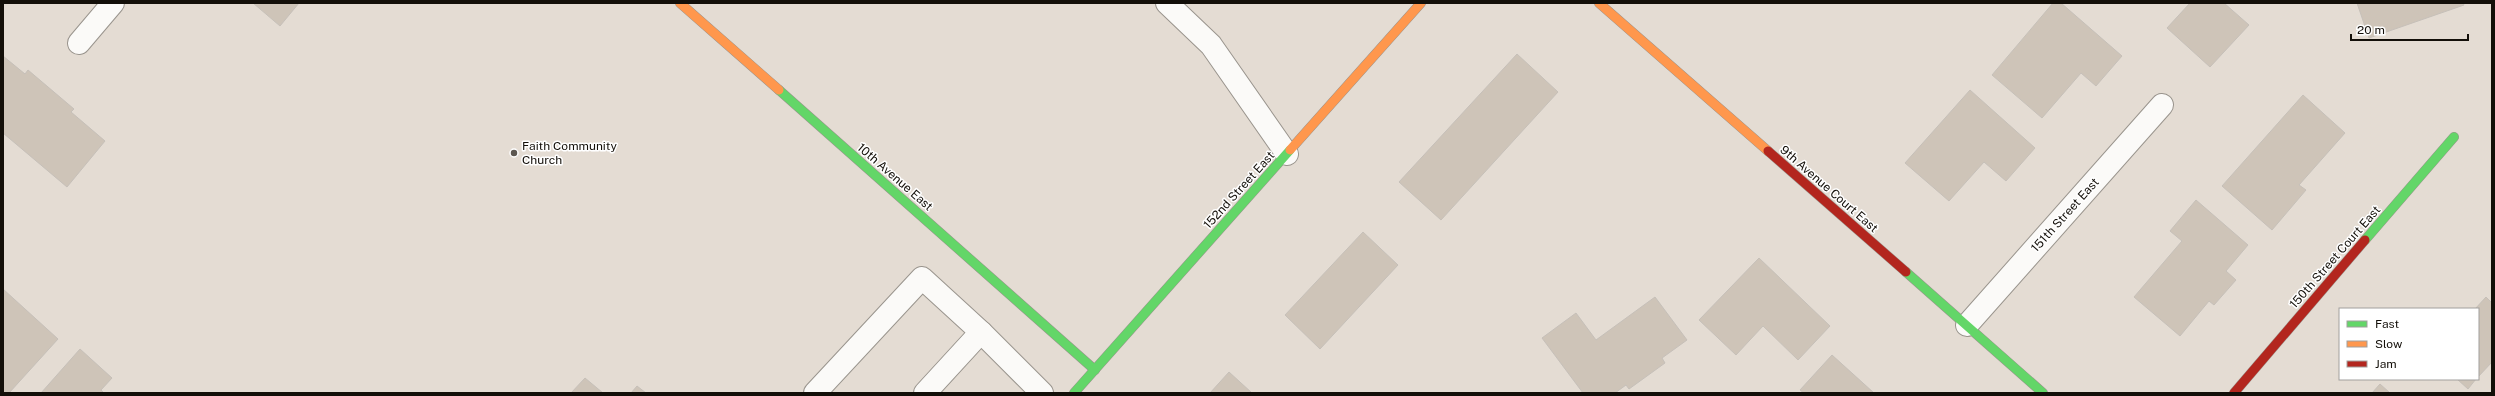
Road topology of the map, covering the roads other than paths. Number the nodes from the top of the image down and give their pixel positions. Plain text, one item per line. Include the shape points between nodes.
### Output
1 (114, 3) edge
2 (680, 3) edge
3 (1167, 3) edge
4 (1421, 3) edge
5 (1599, 3) edge
6 (79, 43) dead end
7 (2162, 105) dead end
8 (2454, 136) dead end
9 (1287, 154) junction
10 (1967, 326) junction
11 (981, 332) junction
12 (1095, 370) junction
13 (815, 393) edge
14 (925, 393) edge
15 (1042, 393) edge
16 (1074, 393) edge
17 (2043, 393) edge
18 (2234, 393) edge

1 - 6 street
2 - 12 street, 10th Avenue East
3 - 9 street via 1211,45
4 - 9 street, 152nd Street East
5 - 10 street, 9th Avenue Court East
7 - 10 street, 151th Street East
8 - 18 street, 150th Street Court East
9 - 12 street, 152nd Street East
10 - 17 street, 9th Avenue Court East
11 - 13 street via 922,278
11 - 14 street
11 - 15 street
12 - 16 street, 152nd Street East

